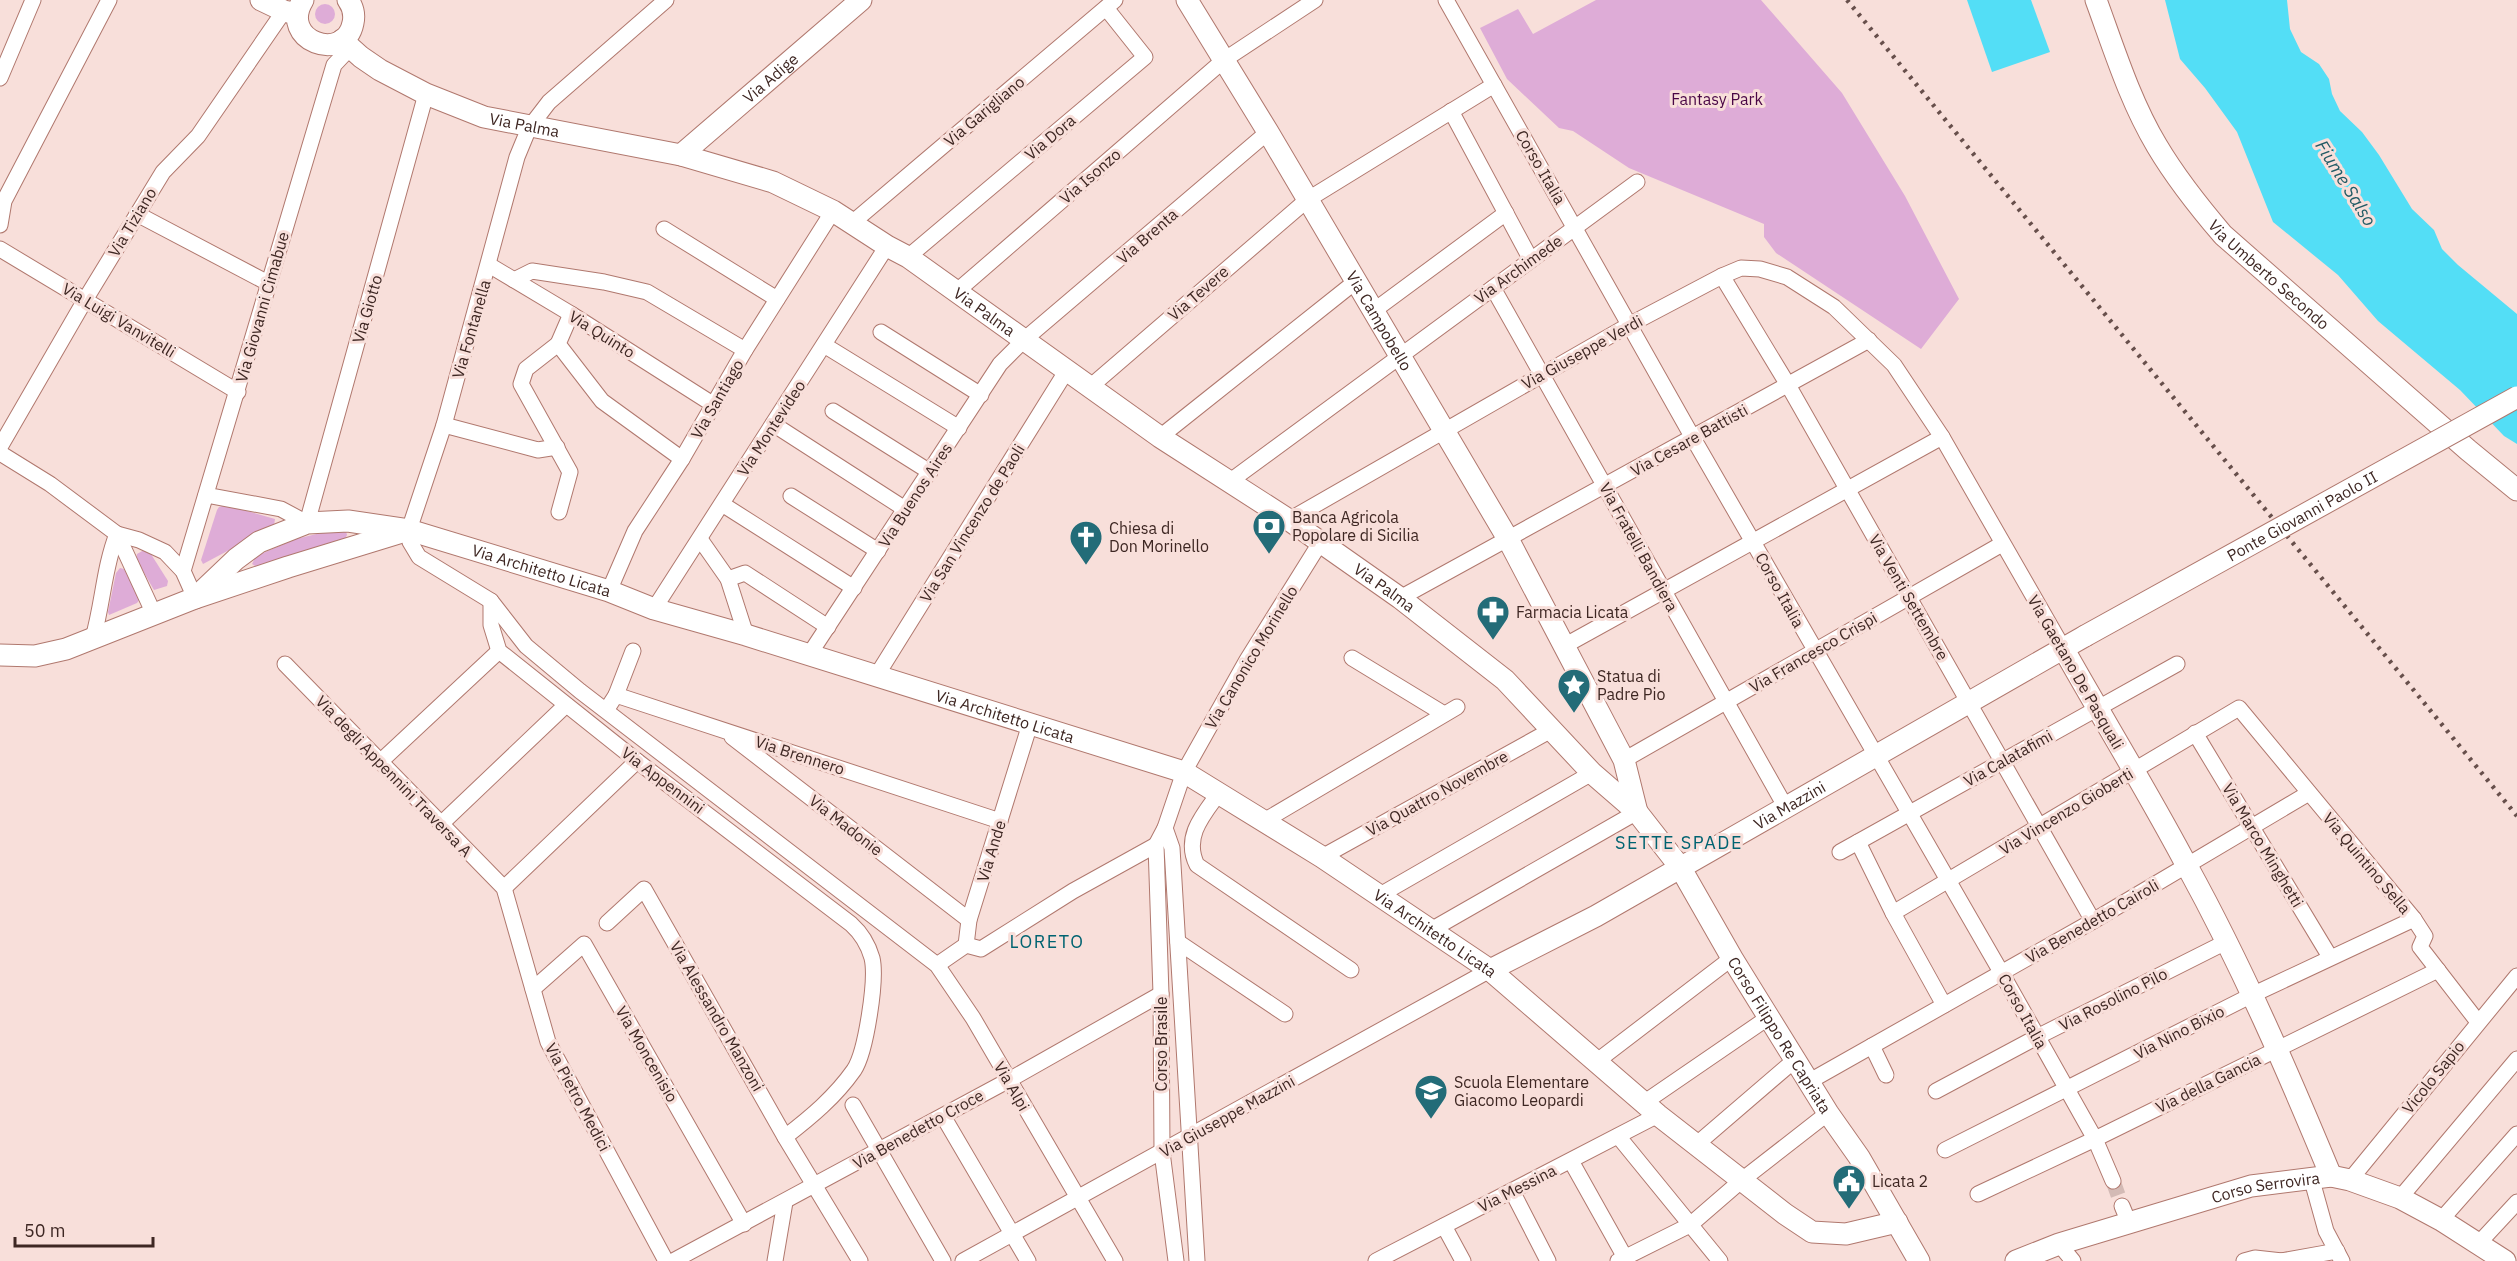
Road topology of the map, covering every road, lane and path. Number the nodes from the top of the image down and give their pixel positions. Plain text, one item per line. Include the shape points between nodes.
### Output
1 (32, 0) edge
2 (109, 0) edge
3 (261, 0) edge
4 (348, 0) edge
5 (666, 0) edge
6 (1186, 0) edge
7 (1446, 0) edge
8 (2096, 0) edge
9 (856, 1) edge
10 (1305, 2) edge
11 (1110, 4) edge
12 (295, 8) edge
13 (346, 44) junction
14 (1224, 60) junction
15 (0, 78) edge
16 (1494, 85) junction
17 (426, 94) junction
18 (1451, 111) junction
19 (529, 128) junction
20 (1268, 132) junction
21 (681, 155) junction
22 (1637, 182) dead end
23 (1306, 200) junction
24 (833, 211) junction
25 (1506, 213) junction
26 (137, 214) junction
27 (852, 223) junction
28 (0, 225) edge
29 (1575, 228) junction
30 (664, 229) dead end
31 (887, 246) junction
32 (0, 249) edge
33 (908, 256) junction
34 (1531, 260) junction
35 (489, 265) junction
36 (1722, 276) junction
37 (514, 280) junction
38 (1355, 282) junction
39 (268, 283) junction
40 (1493, 288) junction
41 (956, 292) junction
42 (777, 299) junction
43 (85, 300) junction
44 (1372, 312) junction
45 (571, 314) junction
46 (1629, 325) junction
47 (881, 332) dead end
48 (1025, 339) junction
49 (1869, 340) junction
50 (558, 344) junction
51 (824, 345) junction
52 (745, 350) junction
53 (1400, 357) junction
54 (1066, 370) junction
55 (1542, 375) junction
56 (1788, 385) junction
57 (1090, 387) junction
58 (238, 392) junction
59 (981, 395) junction
60 (2517, 397) edge
61 (714, 405) junction
62 (833, 411) dead end
63 (773, 424) junction
64 (444, 425) junction
65 (959, 428) junction
66 (1444, 431) junction
67 (1160, 437) junction
68 (1942, 437) junction
69 (1693, 438) junction
70 (0, 447) edge
71 (557, 447) junction
72 (0, 453) edge
73 (682, 459) junction
74 (930, 472) junction
75 (1229, 482) junction
76 (1605, 486) junction
77 (1846, 488) junction
78 (2517, 490) edge
79 (206, 495) junction
80 (791, 496) dead end
81 (722, 504) junction
82 (905, 509) junction
83 (559, 513) dead end
84 (1289, 520) junction
85 (307, 523) junction
86 (409, 530) junction
87 (117, 534) junction
88 (700, 539) junction
89 (1508, 539) junction
90 (1752, 541) junction
91 (1320, 543) junction
92 (2001, 544) junction
93 (878, 551) junction
94 (183, 572) junction
95 (728, 579) junction
96 (854, 588) junction
97 (609, 591) junction
98 (1663, 591) junction
99 (1909, 597) junction
100 (195, 598) junction
101 (1400, 598) junction
102 (491, 601) junction
103 (654, 609) junction
104 (154, 614) junction
105 (828, 627) junction
106 (746, 635) junction
107 (2085, 636) joint
108 (93, 638) junction
109 (1564, 646) junction
110 (2063, 648) junction
111 (499, 651) junction
112 (633, 651) dead end
113 (1814, 651) junction
114 (809, 654) junction
115 (0, 655) edge
116 (1352, 658) dead end
117 (285, 664) dead end
118 (2177, 664) dead end
119 (877, 675) junction
120 (616, 695) junction
121 (1726, 702) junction
122 (1968, 702) junction
123 (566, 705) junction
124 (2239, 708) joint
125 (607, 709) junction
126 (2097, 709) junction
127 (1030, 724) junction
128 (1553, 729) junction
129 (722, 730) junction
130 (2196, 733) junction
131 (1876, 755) junction
132 (1624, 760) junction
133 (638, 761) junction
134 (2002, 761) junction
135 (380, 762) junction
136 (2133, 771) junction
137 (1184, 772) junction
138 (1592, 773) junction
139 (1219, 793) junction
140 (2309, 793) junction
141 (1785, 806) junction
142 (1637, 812) junction
143 (1908, 814) junction
144 (1000, 821) junction
145 (1264, 821) junction
146 (441, 824) junction
147 (2039, 826) junction
148 (1165, 828) junction
149 (2253, 828) junction
150 (1858, 842) junction
151 (1156, 845) junction
152 (1840, 852) dead end
153 (1322, 857) junction
154 (2187, 866) junction
155 (1680, 867) junction
156 (1947, 881) junction
157 (504, 888) junction
158 (1380, 895) junction
159 (1893, 913) junction
160 (2414, 919) junction
161 (969, 920) junction
162 (2093, 921) junction
163 (607, 923) dead end
164 (888, 930) joint
165 (1431, 930) junction
166 (1178, 942) junction
167 (2226, 942) junction
168 (966, 945) junction
169 (2330, 957) junction
170 (1732, 958) junction
171 (937, 965) junction
172 (1351, 970) dead end
173 (1490, 970) junction
174 (2438, 970) junction
175 (2001, 972) junction
176 (2517, 976) edge
177 (533, 989) junction
178 (1161, 994) junction
179 (2252, 995) junction
180 (1944, 1005) junction
181 (1285, 1014) dead end
182 (1769, 1017) junction
183 (2478, 1022) junction
184 (2037, 1037) junction
185 (1872, 1046) junction
186 (2278, 1049) junction
187 (1796, 1059) junction
188 (2517, 1059) edge
189 (1596, 1062) junction
190 (1886, 1075) dead end
191 (1009, 1080) junction
192 (1810, 1081) junction
193 (2067, 1090) junction
194 (1936, 1091) dead end
195 (853, 1105) dead end
196 (1652, 1108) junction
197 (1828, 1113) junction
198 (943, 1116) junction
199 (2517, 1134) edge
200 (1189, 1136) junction
201 (1618, 1136) junction
202 (785, 1137) junction
203 (2095, 1139) junction
204 (1697, 1144) junction
205 (1945, 1150) dead end
206 (879, 1151) junction
207 (1162, 1152) junction
208 (1571, 1161) junction
209 (2331, 1177) junction
210 (1742, 1180) junction
211 (2113, 1181) tunnel mouth
212 (815, 1186) junction
213 (1512, 1191) junction
214 (1978, 1194) dead end
215 (1078, 1198) junction
216 (2400, 1198) junction
217 (785, 1202) junction
218 (2517, 1202) edge
219 (2441, 1220) junction
220 (1897, 1222) junction
221 (744, 1224) junction
222 (1690, 1225) junction
223 (1443, 1226) junction
224 (1012, 1234) junction
225 (2479, 1243) junction
226 (2058, 1244) junction
227 (2339, 1256) edge
228 (1625, 1260) edge
229 (666, 1261) edge
230 (674, 1261) edge
231 (775, 1261) edge
232 (860, 1261) edge
233 (943, 1261) edge
234 (963, 1261) edge
235 (1028, 1261) edge
236 (1115, 1261) edge
237 (1176, 1261) edge
238 (1197, 1261) edge
239 (1376, 1261) edge
240 (1462, 1261) edge
241 (1548, 1261) edge
242 (1720, 1261) edge
243 (1919, 1261) edge
244 (2016, 1261) edge
245 (2073, 1261) edge
246 (2244, 1261) edge
247 (2282, 1261) edge
248 (2505, 1261) edge

1 - 15 street
2 - 28 street via 4,201
3 - 12 main road
4 - 13 main road via 354,20
5 - 19 street, Via Fontanella via 549,102
6 - 14 main road, Via Campobello
7 - 16 street, Corso Italia
8 - 78 main road, Via Umberto Secondo via 2133,100 2157,145 2223,236
9 - 21 main road, Via Adige
10 - 14 street, Via Isonzo
11 - 27 street, Via Garigliano
11 - 33 street, Via Dora via 1144,57
12 - 13 main road via 303,34 315,43
12 - 26 street, Via Tiziano via 198,136 163,172
13 - 17 main road, Via Palma via 380,70
13 - 39 street, Via Giovanni Cimabue via 334,65
14 - 20 main road, Via Campobello
14 - 41 street, Via Isonzo
16 - 18 street, Via Tevere
16 - 29 street, Corso Italia
17 - 19 main road, Via Palma via 484,117
17 - 85 street, Via Giotto
18 - 23 street, Via Tevere
18 - 25 street
19 - 21 main road, Via Palma
19 - 35 street, Via Fontanella via 517,157
20 - 23 main road, Via Campobello
20 - 48 street, Via Brenta
21 - 24 main road, Via Palma via 773,182
22 - 29 street, Via Archimede
23 - 38 main road, Via Campobello
23 - 57 street, Via Tevere
24 - 27 main road, Via Palma
24 - 42 street, Via Santiago
25 - 34 street
25 - 44 street
26 - 39 street
26 - 43 street, Via Tiziano
27 - 31 main road, Via Palma
29 - 34 street, Via Archimede
29 - 46 street, Corso Italia
30 - 42 street
31 - 33 main road, Via Palma
31 - 51 street, Via Montevideo
32 - 43 street, Via Luigi Vanvitelli
33 - 41 main road, Via Palma
34 - 40 street, Via Archimede
35 - 37 street, Via Quinto
35 - 64 street, Via Fontanella
36 - 46 street, Via Giuseppe Verdi
36 - 49 street, Via Gaetano De Pasquali via 1741,268 1787,277 1834,307
36 - 56 street, Via Venti Settembre
37 - 45 street, Via Quinto
37 - 52 street via 532,271 647,292
38 - 44 main road, Via Campobello
38 - 67 street
39 - 58 street, Via Giovanni Cimabue
40 - 53 street, Via Archimede
40 - 55 street, Via Fratelli Bandiera
41 - 48 main road, Via Palma
42 - 52 street, Via Santiago
43 - 58 street, Via Luigi Vanvitelli
43 - 70 street, Via Tiziano
44 - 53 main road, Via Campobello
45 - 50 street
45 - 61 street, Via Quinto
46 - 55 street, Via Giuseppe Verdi
46 - 69 street, Corso Italia
47 - 59 street
48 - 54 main road, Via Palma
48 - 59 street, Via Buenos Aires via 1000,364
49 - 56 street, Via Cesare Battisti
49 - 68 street, Via Gaetano De Pasquali via 1894,365
50 - 71 street via 526,369 521,384
50 - 73 street via 602,401
51 - 63 street, Via Montevideo
51 - 65 street
52 - 61 street, Via Santiago
53 - 66 main road, Via Campobello
53 - 75 street, Via Archimede
54 - 57 main road, Via Palma
54 - 119 street, Via San Vincenzo de Paoli
55 - 66 street, Via Giuseppe Verdi
55 - 76 street, Via Fratelli Bandiera
56 - 69 street, Via Cesare Battisti
56 - 77 street, Via Venti Settembre
57 - 67 main road, Via Palma
58 - 79 street, Via Giovanni Cimabue
59 - 65 street, Via Buenos Aires
60 - 107 main road, Ponte Giovanni Paolo II, bridge
61 - 73 street, Via Santiago
62 - 74 street
63 - 81 street, Via Montevideo
63 - 82 street
64 - 71 street via 538,450
64 - 86 street, Via Fontanella
65 - 74 street, Via Buenos Aires
66 - 84 street, Via Giuseppe Verdi
66 - 89 main road, Via Campobello
67 - 75 main road, Via Palma
68 - 77 street
68 - 92 street, Via Gaetano De Pasquali
69 - 76 street, Via Cesare Battisti
69 - 90 street, Corso Italia
71 - 83 street via 570,472
72 - 87 street
73 - 97 street, Via Santiago via 635,531
74 - 82 street, Via Buenos Aires
75 - 84 main road, Via Palma
76 - 89 street, Via Cesare Battisti
76 - 98 street, Via Fratelli Bandiera
77 - 90 street
77 - 99 street, Via Venti Settembre
79 - 85 street via 280,509
79 - 94 street, Via Giovanni Cimabue
80 - 93 street
81 - 88 street, Via Montevideo
81 - 96 street
82 - 93 street, Via Buenos Aires
84 - 91 main road, Via Palma
85 - 86 main road, Via Architetto Licata via 348,521
85 - 100 main road, Via Architetto Licata via 259,542
86 - 97 main road, Via Architetto Licata
86 - 100 main road
86 - 102 street, Via Appennini via 410,542 420,557
87 - 94 street via 165,552
87 - 104 street
87 - 108 street
88 - 95 street
88 - 103 street, Via Montevideo
89 - 101 street, Via Cesare Battisti
89 - 109 main road, Via Campobello
90 - 98 street
90 - 113 street, Corso Italia
91 - 101 main road, Via Palma
91 - 137 street, Via Canonico Morinello via 1247,660
92 - 99 street, Via Francesco Crispi
92 - 110 street, Via Gaetano De Pasquali
93 - 96 street, Via Buenos Aires
94 - 100 street
95 - 105 street via 745,573
95 - 106 street
96 - 105 street, Via Buenos Aires
97 - 103 main road, Via Architetto Licata
98 - 109 street
98 - 121 street, Via Fratelli Bandiera
99 - 113 street, Via Francesco Crispi
99 - 122 street, Via Venti Settembre
100 - 104 main road
101 - 128 main road, Via Palma via 1505,680
102 - 111 street via 491,625
102 - 125 street, Via Appennini via 526,646
103 - 106 main road, Via Architetto Licata
104 - 108 main road
105 - 114 street, Via Buenos Aires
106 - 114 main road, Via Architetto Licata
107 - 110 main road, Via Mazzini
108 - 115 main road via 35,656
109 - 132 main road, Corso Filippo Re Capriata
110 - 122 main road, Via Mazzini
110 - 126 main road, Via Gaetano De Pasquali
111 - 123 street, Via Appennini
111 - 135 street
112 - 120 street
113 - 121 street, Via Francesco Crispi
113 - 131 street, Corso Italia
114 - 119 main road, Via Architetto Licata
116 - 145 street via 1450,711
117 - 135 street, Via degli Appennini Traversa A
118 - 126 street, Via Calatafimi
119 - 127 main road, Via Architetto Licata
120 - 125 street
120 - 129 street, Via Brennero
121 - 132 street, Via Francesco Crispi
121 - 141 street, Via Fratelli Bandiera
122 - 131 main road, Via Mazzini
122 - 134 street, Via Venti Settembre
123 - 133 street, Via Appennini
123 - 146 street
124 - 130 street, Via Vincenzo Gioberti
124 - 140 street, Via Quintino Sella
125 - 164 street, Via Appennini
126 - 134 street, Via Calatafimi
126 - 136 main road, Via Gaetano De Pasquali
127 - 137 main road, Via Architetto Licata
127 - 144 street, Via Ande
128 - 138 main road, Corso Filippo Re Capriata
128 - 153 street, Via Quattro Novembre
129 - 144 street, Via Brennero
129 - 161 street, Via Madonie
130 - 136 street, Via Vincenzo Gioberti
130 - 149 street, Via Marco Minghetti
131 - 141 main road, Via Mazzini
131 - 143 street, Corso Italia
132 - 142 main road, Corso Filippo Re Capriata
133 - 157 street
133 - 202 street, Via Appennini via 850,924 866,942 873,960 873,979 860,1058 823,1107
134 - 143 street, Via Calatafimi
134 - 147 street, Via Venti Settembre
135 - 146 street, Via degli Appennini Traversa A
136 - 147 street, Via Vincenzo Gioberti
136 - 154 main road, Via Gaetano De Pasquali
137 - 139 main road, Via Architetto Licata
137 - 148 street, Corso Brasile
138 - 142 main road, Corso Filippo Re Capriata
138 - 158 street
139 - 145 main road, Via Architetto Licata
139 - 172 street via 1193,833 1193,857 1203,871
140 - 149 street, Via Benedetto Cairoli
140 - 160 street, Via Quintino Sella
141 - 155 main road, Via Mazzini
142 - 155 main road, Corso Filippo Re Capriata
142 - 165 street
143 - 150 street, Via Calatafimi
143 - 156 street, Corso Italia
144 - 161 street, Via Ande
145 - 153 main road, Via Architetto Licata
146 - 157 street, Via degli Appennini Traversa A
147 - 156 street, Via Vincenzo Gioberti
147 - 162 street, Via Venti Settembre
148 - 151 street, Corso Brasile
148 - 166 street, Corso Brasile via 1172,848
149 - 154 street, Via Benedetto Cairoli
149 - 169 street, Via Marco Minghetti
150 - 152 street, Via Calatafimi
150 - 159 street
151 - 168 street via 981,949
151 - 178 street, Corso Brasile
153 - 158 main road, Via Architetto Licata
154 - 162 street, Via Benedetto Cairoli
154 - 167 main road, Via Gaetano De Pasquali
155 - 170 main road, Corso Filippo Re Capriata
155 - 173 main road, Via Mazzini via 1596,916
156 - 159 street, Via Vincenzo Gioberti
156 - 175 street, Corso Italia
157 - 177 street, Via Pietro Medici
158 - 165 main road, Via Architetto Licata
159 - 180 street
160 - 169 street, Via Nino Bixio
160 - 174 street, Via Quintino Sella via 2426,936 2420,947
161 - 168 street, Via Ande
162 - 175 street, Via Benedetto Cairoli
163 - 202 street, Via Alessandro Manzoni via 644,889
164 - 171 street, Via Alpi
165 - 173 main road, Via Architetto Licata
166 - 181 street
166 - 200 street, Corso Brasile
167 - 179 main road, Via Gaetano De Pasquali
167 - 184 street, Via Rosolino Pilo
168 - 171 street
169 - 179 street, Via Nino Bixio
170 - 182 main road, Corso Filippo Re Capriata
170 - 189 street
171 - 191 street, Via Alpi
173 - 189 main road, Via Architetto Licata
173 - 200 street, Via Giuseppe Mazzini
174 - 183 street, Via Quintino Sella
174 - 186 street, Via della Gancia
175 - 180 street, Via Benedetto Cairoli
175 - 184 street, Corso Italia
176 - 183 street, Vicolo Sapio
177 - 221 street, Via Moncenisio via 584,944
177 - 229 street, Via Pietro Medici via 548,1042
178 - 191 street, Via Benedetto Croce
178 - 207 street, Corso Brasile
179 - 186 main road, Via Gaetano De Pasquali
179 - 193 street, Via Nino Bixio
180 - 185 street, Via Benedetto Cairoli
182 - 187 main road, Corso Filippo Re Capriata
182 - 196 street, Via Messina
183 - 209 street, Vicolo Sapio
184 - 193 street, Corso Italia
184 - 194 street, Via Rosolino Pilo
185 - 190 street
185 - 192 street, Via Benedetto Cairoli
186 - 203 street, Via della Gancia
186 - 209 main road, Via Gaetano De Pasquali
187 - 192 main road, Corso Filippo Re Capriata
187 - 204 street
188 - 216 street
189 - 196 main road, Via Architetto Licata
191 - 198 street, Via Benedetto Croce
191 - 215 street, Via Alpi
192 - 197 main road, Corso Filippo Re Capriata
193 - 203 street, Corso Italia
193 - 205 street, Via Nino Bixio
195 - 206 street
196 - 201 street, Via Messina
196 - 204 main road, Via Architetto Licata
197 - 210 street
197 - 220 main road, Corso Filippo Re Capriata
198 - 206 street, Via Benedetto Croce
198 - 224 street
199 - 219 street
200 - 207 street, Via Giuseppe Mazzini
200 - 238 street
201 - 208 street, Via Messina
201 - 222 street
202 - 212 street, Via Alessandro Manzoni
203 - 211 street, Corso Italia
203 - 214 street, Via della Gancia
204 - 210 main road, Via Architetto Licata
206 - 212 street, Via Benedetto Croce
206 - 233 street
207 - 215 street, Via Giuseppe Mazzini
207 - 237 street, Corso Brasile
208 - 213 street, Via Messina
208 - 228 street
209 - 216 main road, Corso Serrovira
209 - 226 main road, Corso Serrovira via 2251,1186 2125,1215
209 - 227 street via 2326,1231
210 - 220 main road, Via Architetto Licata via 1812,1232 1846,1234
210 - 222 street
212 - 217 street, Via Benedetto Croce
212 - 232 street, Via Alessandro Manzoni
213 - 223 street, Via Messina
213 - 241 street
215 - 224 street, Via Giuseppe Mazzini
215 - 236 street, Via Alpi
216 - 219 main road, Corso Serrovira
217 - 221 street, Via Benedetto Croce
217 - 231 street
218 - 225 street
219 - 225 main road, Corso Serrovira
220 - 243 main road, Corso Filippo Re Capriata
221 - 230 street, Via Benedetto Croce
222 - 228 street
222 - 242 street
223 - 239 street, Via Messina
223 - 240 street
224 - 234 street, Via Giuseppe Mazzini
224 - 235 street
225 - 248 main road, Corso Serrovira
226 - 244 main road, Corso Serrovira
226 - 245 street
227 - 247 street
246 - 247 street

